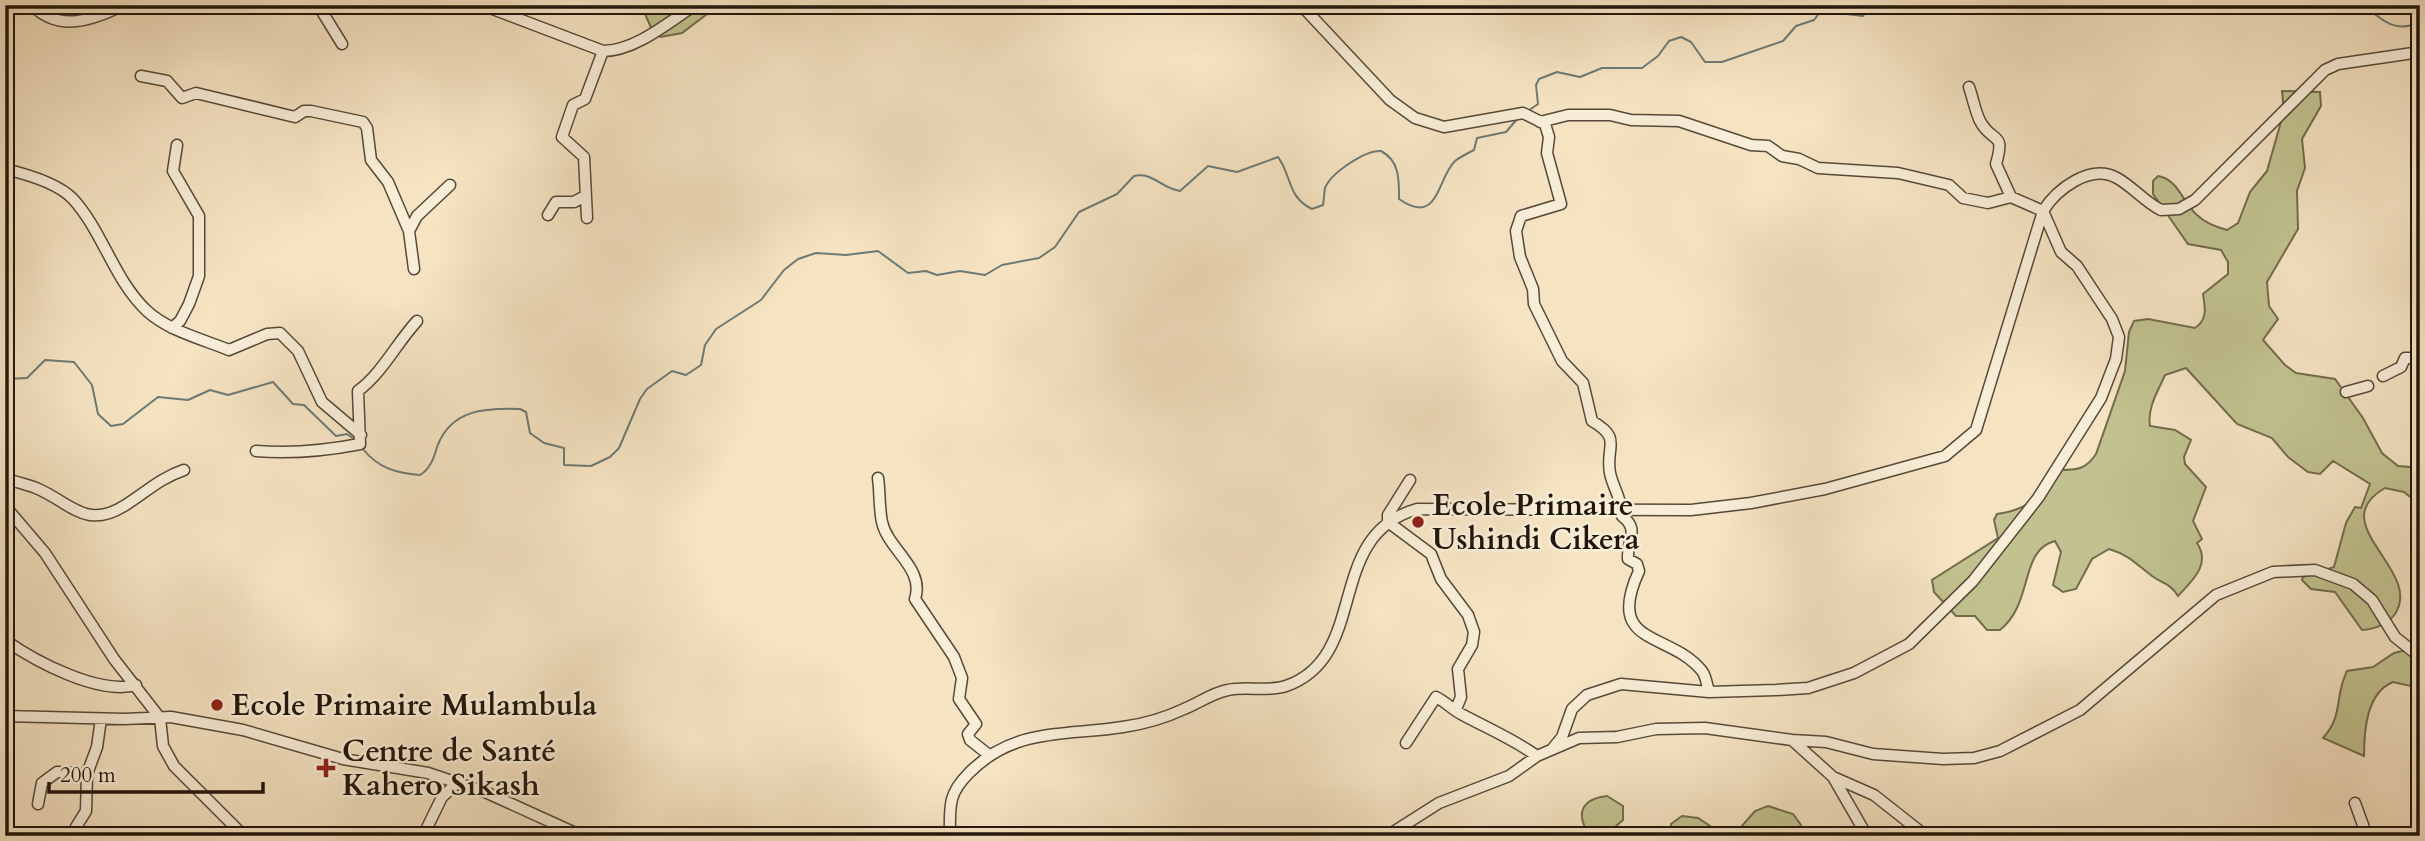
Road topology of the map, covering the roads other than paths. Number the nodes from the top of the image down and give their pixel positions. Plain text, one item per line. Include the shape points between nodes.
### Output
1 (32, 5) edge
2 (124, 5) edge
3 (318, 5) edge
4 (482, 5) edge
5 (695, 5) edge
6 (1301, 5) edge
7 (342, 44) dead end
8 (603, 51) junction
9 (2420, 52) edge
10 (141, 76) dead end
11 (1969, 87) dead end
12 (1540, 122) junction
13 (177, 145) dead end
14 (5, 169) edge
15 (450, 185) dead end
16 (585, 196) junction
17 (2011, 197) junction
18 (2043, 211) junction
19 (548, 215) dead end
20 (587, 218) dead end
21 (409, 231) junction
22 (414, 269) dead end
23 (417, 321) dead end
24 (172, 328) junction
25 (2420, 358) edge
26 (2383, 376) dead end
27 (2368, 386) dead end
28 (2346, 392) dead end
29 (361, 435) junction
30 (256, 451) dead end
31 (184, 470) dead end
32 (5, 478) edge
33 (878, 478) dead end
34 (1410, 480) dead end
35 (5, 506) edge
36 (1622, 508) junction
37 (1388, 522) junction
38 (5, 640) edge
39 (2420, 657) edge
40 (136, 685) junction
41 (1709, 692) junction
42 (1456, 709) junction
43 (5, 716) edge
44 (160, 718) junction
45 (101, 719) junction
46 (1792, 740) junction
47 (1406, 743) dead end
48 (1553, 748) junction
49 (989, 755) junction
50 (1537, 756) junction
51 (87, 774) junction
52 (1833, 777) junction
53 (458, 782) junction
54 (2355, 803) dead end
55 (38, 804) dead end
56 (78, 836) edge
57 (244, 836) edge
58 (423, 836) edge
59 (582, 836) edge
60 (950, 836) edge
61 (1250, 836) edge
62 (1278, 836) edge
63 (1387, 836) edge
64 (1867, 836) edge
65 (1926, 836) edge
66 (2367, 836) edge

1 - 2 street via 42,14 66,22 95,18
3 - 7 street
4 - 8 street
5 - 8 street via 639,40 615,51
6 - 12 street via 1390,100 1415,118 1444,127 1523,113
8 - 16 street via 585,99 573,105 562,137 584,157
9 - 18 street via 2325,70 2194,200 2179,209 2161,210 2114,176 2098,174 2061,189
10 - 21 street via 167,81 181,98 195,93 276,114 295,117 311,111 363,122 372,160 388,182
11 - 17 street via 1980,122 1999,138 1996,164
12 - 17 street via 1568,115 1679,121 1751,145 1768,146 1782,156 1818,168 1898,173 1949,185 1963,198 1988,203
12 - 36 street via 1549,138 1547,153 1561,204 1521,216 1516,231 1520,257 1534,304 1562,361 1583,383 1592,421 1606,429 1613,444 1610,472
13 - 24 street via 173,171 199,216 199,276 189,304
14 - 24 street via 51,185 72,198 144,309
15 - 21 street via 417,216
16 - 19 street via 574,202 556,202
16 - 20 street
17 - 18 street
18 - 36 street via 1976,430 1945,456 1825,489 1751,503 1691,510
18 - 41 street via 2054,240 2097,294 2119,337 2101,398 2038,498 1973,581 1909,644 1854,673 1808,688
21 - 22 street
23 - 29 street via 397,342 377,377 358,391
24 - 29 street via 229,350 281,333 302,358 322,402
25 - 26 street via 2404,358 2401,367
27 - 28 street
29 - 30 street via 360,444 319,452
31 - 32 street via 164,477 101,517
33 - 49 street via 882,524 909,565 919,589 915,599 954,657 962,678 959,699 976,724 968,734 970,740
34 - 37 street
35 - 40 street via 45,553
36 - 37 street via 1417,509
36 - 41 street via 1622,516 1632,523 1633,530 1628,559 1639,571 1630,591 1629,611 1638,629 1650,639 1703,672
37 - 42 street via 1431,554 1441,579 1475,632 1458,669 1461,696
37 - 49 street via 1364,549 1332,647 1309,675 1282,687 1226,690 1158,720 1035,737
38 - 40 street via 68,674 122,689
39 - 46 street via 2395,637 2372,600 2353,584 2315,570 2273,572 2217,594 2080,710 2000,751 1943,759 1873,754 1826,742
40 - 44 street
41 - 48 street via 1621,684 1587,695 1572,709
42 - 47 street via 1436,697
42 - 50 street
43 - 45 street
44 - 45 street
44 - 53 street via 243,730 344,759
44 - 57 street via 166,755
45 - 51 street
46 - 48 street via 1705,729 1656,729 1579,738
46 - 52 street
48 - 50 street
49 - 60 street via 960,782 953,796
50 - 63 street via 1509,776 1440,803
51 - 55 street via 57,772 42,783
51 - 56 street via 86,811 78,822
52 - 64 street
52 - 65 street via 1874,795
53 - 58 street via 442,797
53 - 59 street
54 - 66 street
61 - 62 street

